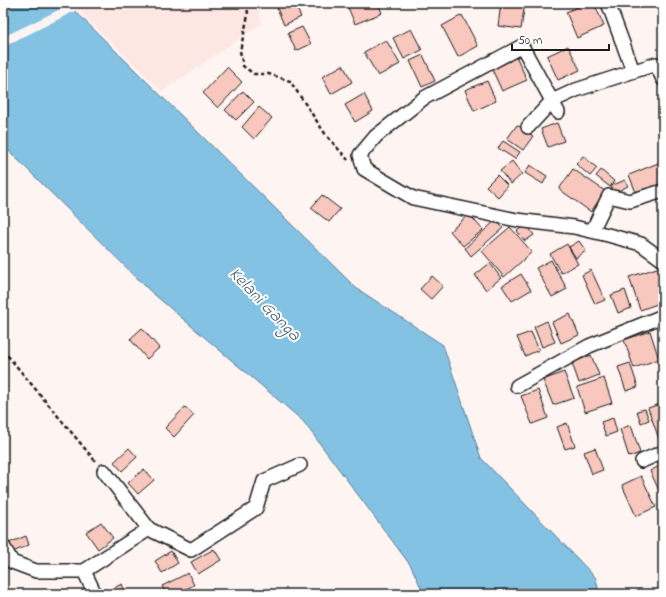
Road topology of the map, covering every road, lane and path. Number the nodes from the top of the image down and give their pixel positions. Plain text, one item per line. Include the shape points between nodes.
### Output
1 (247, 3) edge
2 (608, 3) edge
3 (633, 71) junction
4 (663, 80) edge
5 (555, 107) junction
6 (528, 127) dead end
7 (364, 168) junction
8 (663, 191) edge
9 (592, 231) junction
10 (663, 260) edge
11 (663, 316) edge
12 (3, 350) edge
13 (517, 386) dead end
14 (663, 452) edge
15 (642, 461) dead end
16 (300, 465) dead end
17 (104, 471) joint
18 (149, 529) junction
19 (3, 546) edge
20 (84, 571) junction
21 (95, 594) edge

1 - 7 path via 248,14 240,51 244,66 254,74 269,74 290,81 326,135 350,162
2 - 3 street
3 - 4 street via 656,64
3 - 5 street via 576,90
5 - 6 street
5 - 7 street via 522,46 424,98 376,136 360,155
7 - 9 street via 413,198 517,220
8 - 9 street via 630,201 609,196
9 - 10 street via 641,244
11 - 13 street via 589,346
12 - 17 path
14 - 15 street
16 - 18 street via 264,481 256,508 191,550
17 - 18 street
18 - 20 street
19 - 20 street via 12,562 36,571
20 - 21 street

